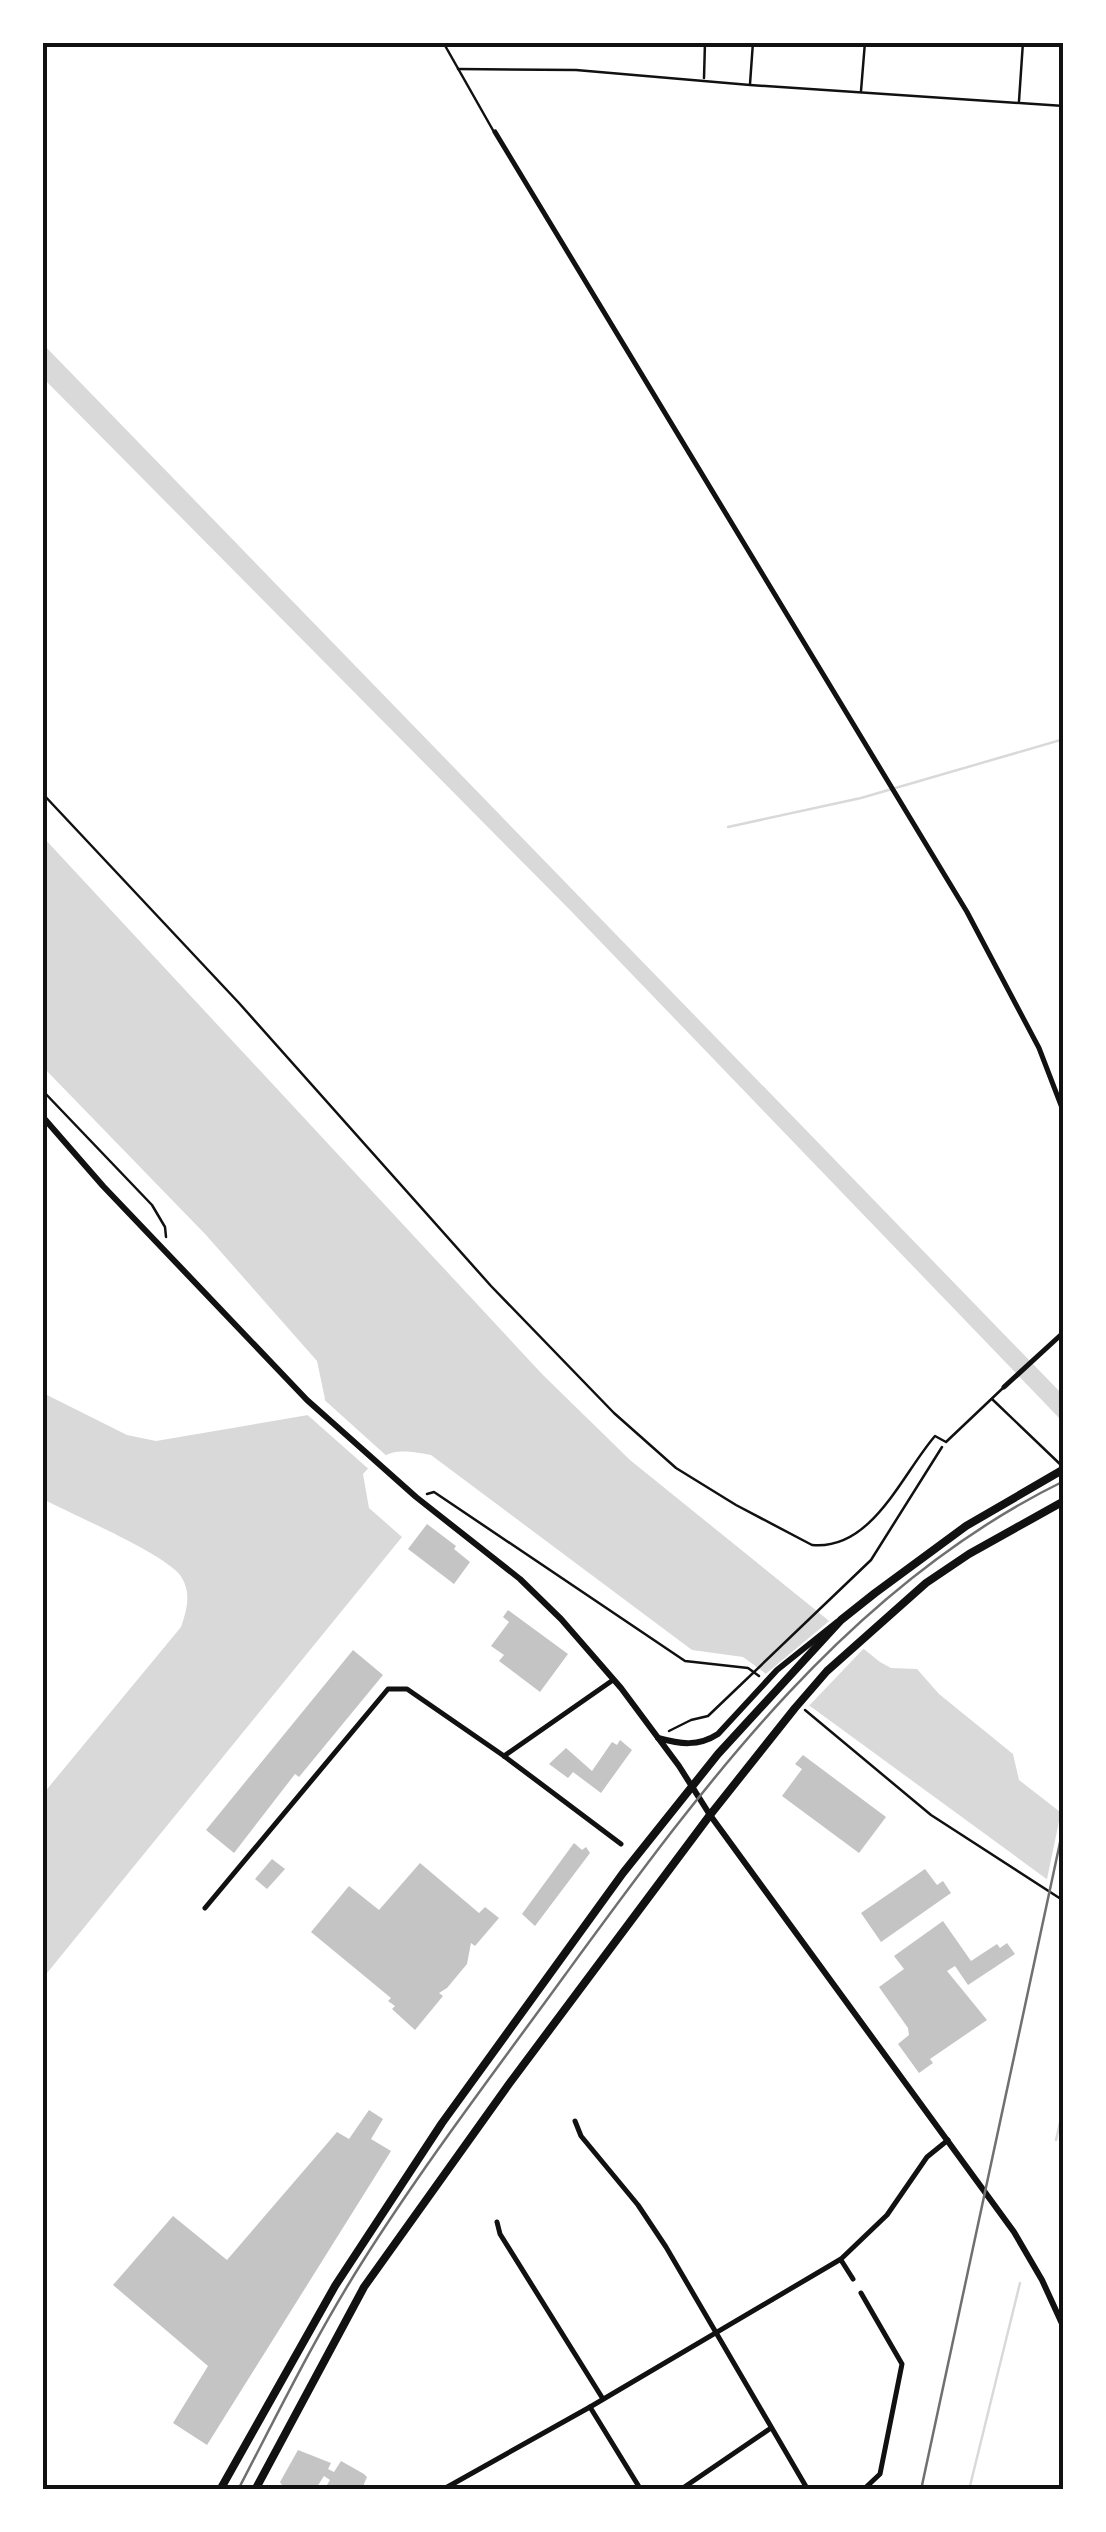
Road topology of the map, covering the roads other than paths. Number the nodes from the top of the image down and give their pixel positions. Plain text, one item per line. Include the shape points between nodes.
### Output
1 (442, 42) edge
2 (705, 42) edge
3 (752, 42) edge
4 (864, 42) edge
5 (1022, 42) edge
6 (458, 69) junction
7 (704, 80) junction
8 (750, 86) junction
9 (861, 92) junction
10 (1019, 103) junction
11 (1064, 106) edge
12 (494, 132) joint
13 (42, 793) edge
14 (1064, 1113) edge
15 (42, 1116) edge
16 (1064, 1332) edge
17 (1004, 1386) joint
18 (991, 1398) junction
19 (1064, 1468) edge
20 (1064, 1501) edge
21 (841, 1620) junction
22 (614, 1680) junction
23 (657, 1738) junction
24 (504, 1756) junction
25 (692, 1786) junction
26 (710, 1815) junction
27 (620, 1844) dead end
28 (205, 1908) dead end
29 (575, 2121) dead end
30 (948, 2140) junction
31 (497, 2222) dead end
32 (841, 2259) junction
33 (853, 2279) dead end
34 (861, 2293) dead end
35 (1064, 2328) edge
36 (717, 2332) junction
37 (603, 2399) junction
38 (590, 2408) junction
39 (771, 2428) junction
40 (220, 2490) edge
41 (255, 2490) edge
42 (442, 2490) edge
43 (641, 2490) edge
44 (680, 2490) edge
45 (808, 2490) edge
46 (863, 2490) edge

1 - 6 lane
2 - 7 lane
3 - 8 lane
4 - 9 lane
5 - 10 lane
6 - 7 lane
6 - 12 lane
7 - 8 lane
8 - 9 lane
9 - 10 lane
10 - 11 lane
12 - 14 street via 966,912 1039,1048
13 - 18 lane via 540,1338 676,1468 799,1540 826,1546 874,1518 935,1436 946,1442
15 - 22 main road via 307,1400 538,1595
16 - 17 street
17 - 18 lane
18 - 19 lane
19 - 21 main road via 934,1548
20 - 26 main road via 955,1564 862,1638 827,1671
21 - 23 main road via 763,1681 706,1742
21 - 25 main road
22 - 23 main road
22 - 24 street
23 - 25 main road
24 - 27 street
24 - 28 street via 407,1689 388,1688
25 - 26 main road
25 - 40 main road via 442,2123 334,2286
26 - 30 main road
26 - 41 main road via 364,2287
29 - 36 street via 638,2204
30 - 32 street via 927,2157 888,2215
30 - 35 main road via 1014,2232
31 - 37 street
32 - 33 street
32 - 36 street
34 - 46 street via 902,2364 880,2474
36 - 37 street
36 - 39 street
37 - 38 street
38 - 42 street
38 - 43 street
39 - 44 street
39 - 45 street

